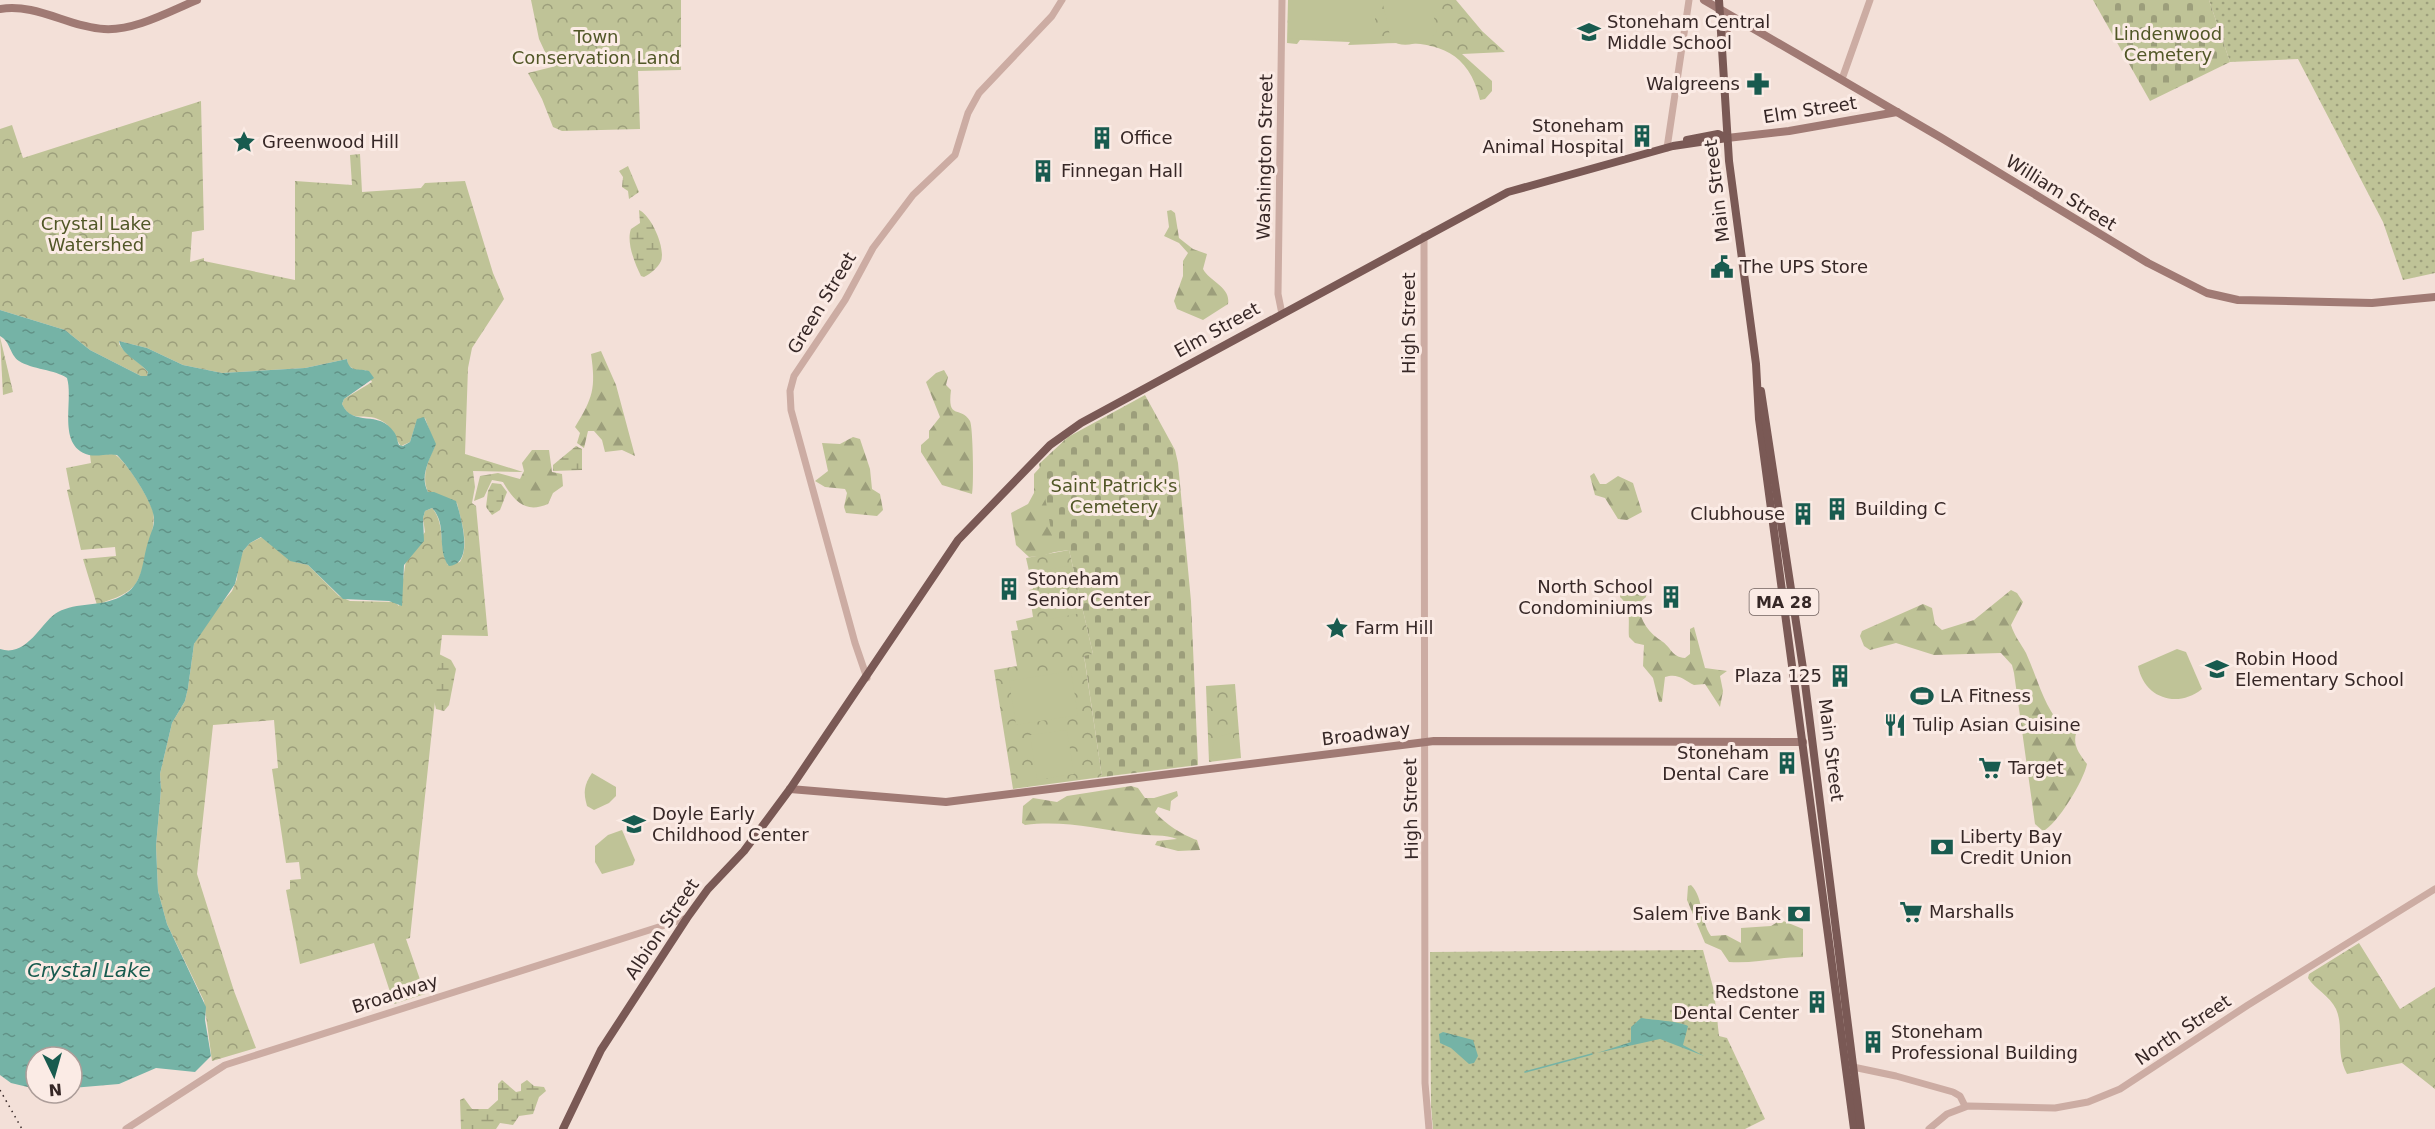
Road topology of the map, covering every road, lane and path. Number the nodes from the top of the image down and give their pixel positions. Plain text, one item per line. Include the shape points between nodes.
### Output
1 (197, 0) edge
2 (1062, 0) edge
3 (1282, 0) edge
4 (1689, 0) edge
5 (1704, 0) edge
6 (1870, 0) edge
7 (1719, 4) edge
8 (0, 9) edge
9 (1741, 21) junction
10 (1722, 40) junction
11 (1842, 79) junction
12 (1897, 112) junction
13 (1727, 138) junction
14 (1670, 148) junction
15 (1424, 236) junction
16 (2435, 297) edge
17 (1282, 314) junction
18 (1771, 475) junction
19 (1777, 552) junction
20 (1788, 557) junction
21 (869, 675) junction
22 (1425, 741) junction
23 (1803, 742) junction
24 (790, 789) junction
25 (2435, 890) edge
26 (687, 918) junction
27 (1853, 1067) junction
28 (1965, 1106) junction
29 (126, 1129) edge
30 (563, 1129) edge
31 (1429, 1129) edge
32 (1854, 1129) edge
33 (1861, 1129) edge
34 (1929, 1129) edge

1 - 8 main road via 110,29 27,9
2 - 21 street, Green Street via 1052,16 977,96 955,155 913,195 877,242 791,385 790,406 857,651
3 - 17 street, Washington Street via 1278,294
4 - 14 street
5 - 7 main road, William Street
6 - 11 street
7 - 9 main road, William Street
7 - 10 main road, Main Street / MA 28
9 - 10 main road via 1729,26
9 - 11 main road, William Street
10 - 13 main road, Main Street / MA 28
11 - 12 main road, William Street
12 - 13 main road, Elm Street
12 - 16 main road, William Street via 2138,258 2207,293 2238,300 2372,303
13 - 14 main road, Elm Street
13 - 18 main road, Main Street / MA 28
14 - 15 main road, Elm Street via 1508,192
15 - 17 main road, Elm Street
15 - 22 street, High Street
17 - 21 main road, Elm Street via 1081,423 1050,445 958,540
18 - 19 main road, Main Street / MA 28
18 - 20 main road, Main Street / MA 28
19 - 20 main road
19 - 23 main road, Main Street / MA 28
20 - 27 main road, Main Street / MA 28
21 - 24 main road, Albion Street
22 - 23 main road, Broadway
22 - 24 main road, Broadway via 978,799 935,802
22 - 31 street, High Street via 1425,1090
23 - 32 main road, Main Street / MA 28
24 - 26 main road, Albion Street
25 - 28 street, North Street via 2111,1093 2082,1104 2055,1108
26 - 29 street, Broadway via 228,1064
26 - 30 main road, Albion Street via 601,1050
27 - 28 street via 1953,1092
27 - 33 main road, Main Street / MA 28
28 - 34 street, North Street via 1943,1116

